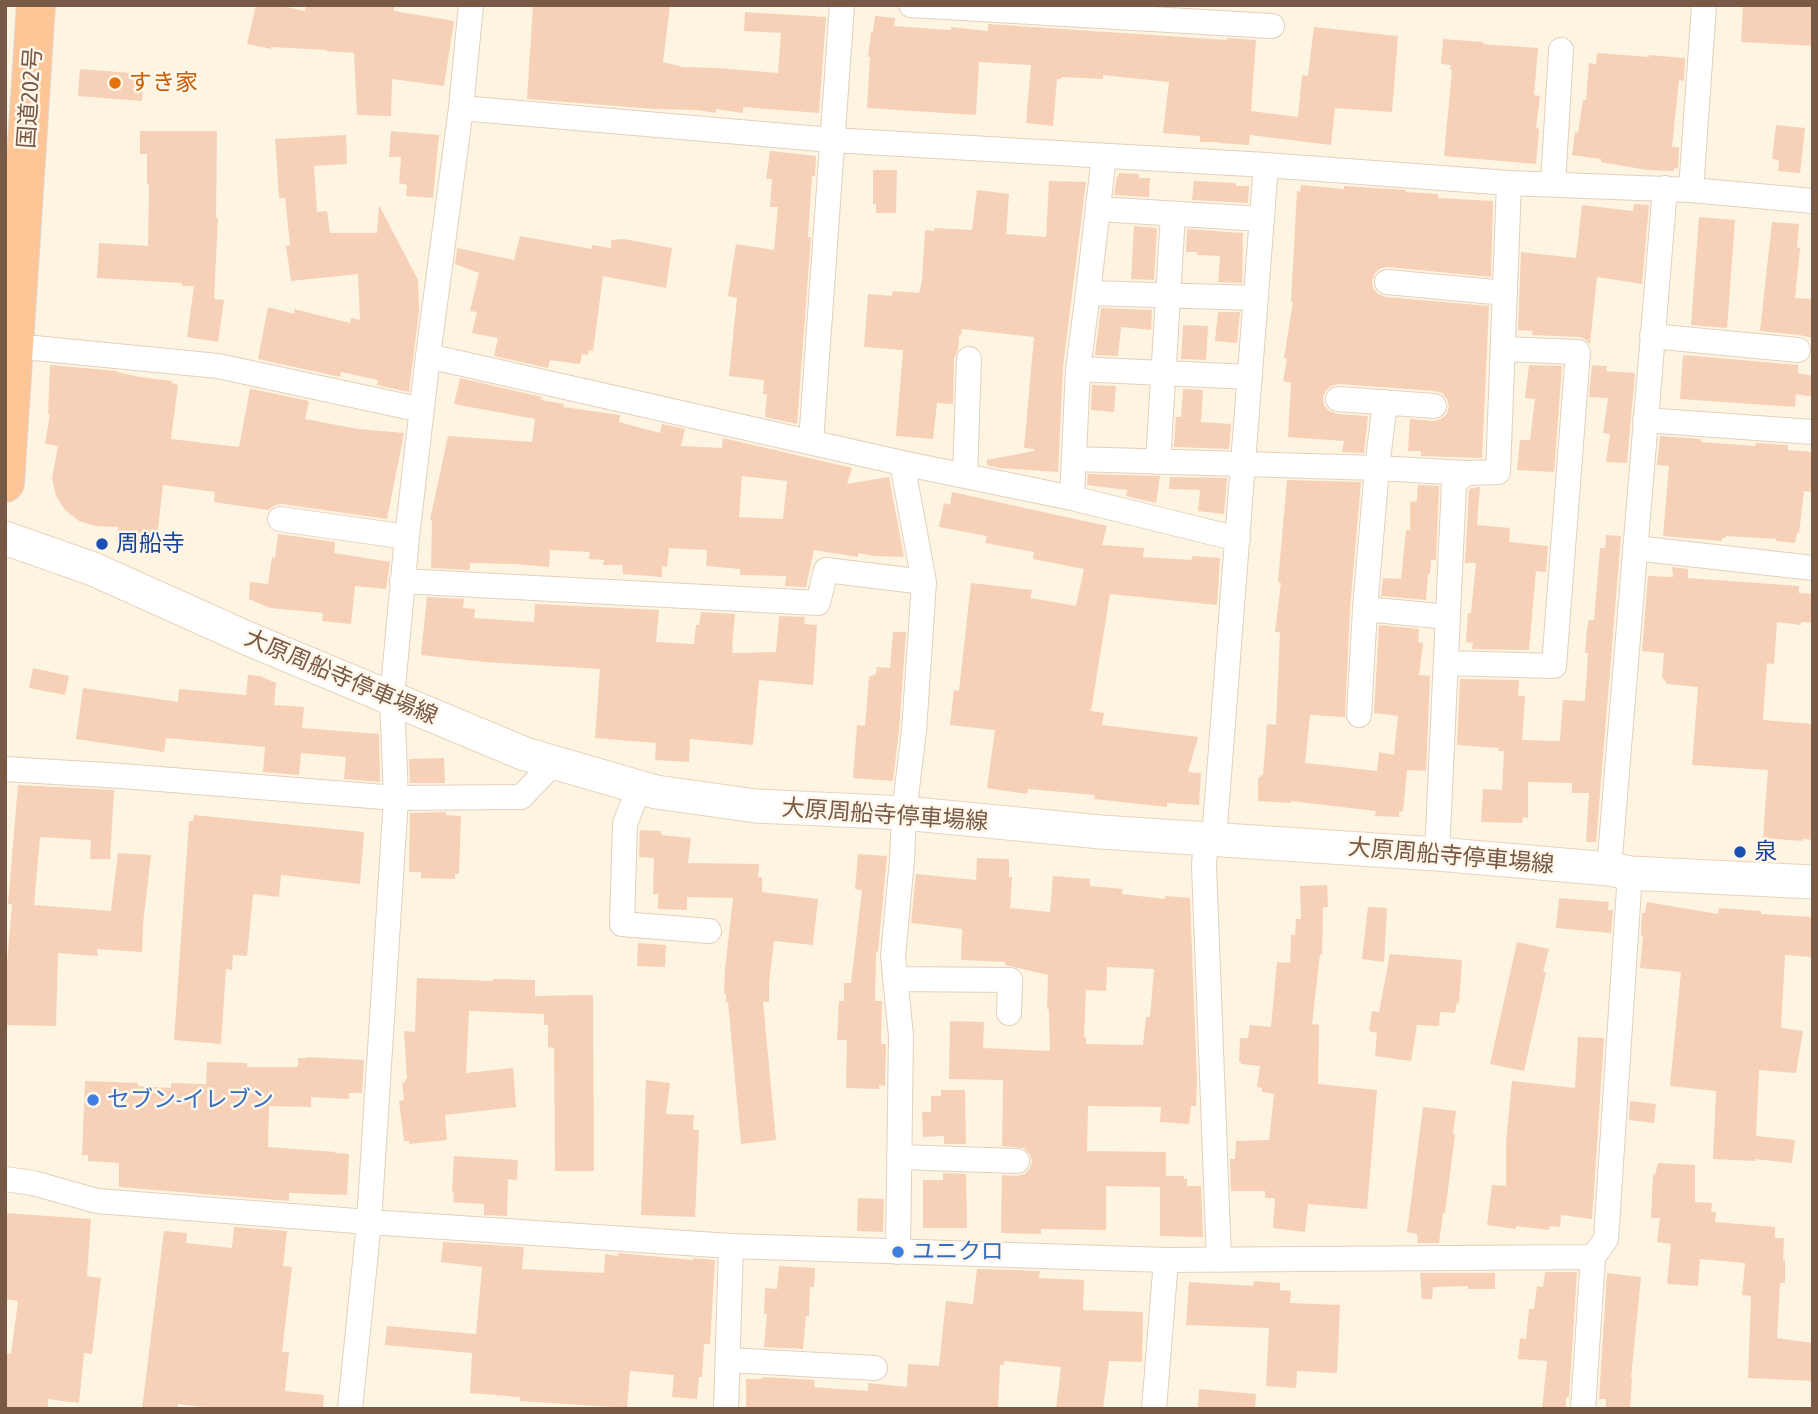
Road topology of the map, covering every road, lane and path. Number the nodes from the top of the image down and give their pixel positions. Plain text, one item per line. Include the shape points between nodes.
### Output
1 (36, 5) edge
2 (471, 5) edge
3 (842, 5) edge
4 (911, 5) edge
5 (1704, 5) edge
6 (1272, 26) dead end
7 (1561, 50) dead end
8 (461, 108) junction
9 (832, 140) junction
10 (1104, 156) junction
11 (1266, 165) junction
12 (1509, 183) junction
13 (1553, 184) junction
14 (1665, 188) junction
15 (1691, 190) junction
16 (1813, 201) edge
17 (1098, 209) junction
18 (1173, 214) junction
19 (1262, 219) junction
20 (1387, 282) dead end
21 (1088, 293) junction
22 (1505, 293) junction
23 (1169, 295) junction
24 (1256, 298) junction
25 (1653, 336) junction
26 (14, 346) junction
27 (1503, 349) junction
28 (1798, 350) dead end
29 (428, 356) junction
30 (969, 359) dead end
31 (1078, 369) junction
32 (1164, 373) junction
33 (1250, 376) junction
34 (1338, 399) dead end
35 (1385, 402) junction
36 (1434, 406) dead end
37 (422, 410) junction
38 (1645, 420) junction
39 (1813, 432) edge
40 (811, 442) junction
41 (1074, 460) junction
42 (1158, 462) junction
43 (902, 463) junction
44 (1244, 465) junction
45 (1377, 468) junction
46 (1466, 473) junction
47 (965, 476) junction
48 (5, 484) edge
49 (1072, 498) junction
50 (280, 519) dead end
51 (407, 537) junction
52 (5, 538) edge
53 (1238, 539) junction
54 (1635, 548) junction
55 (1813, 568) edge
56 (402, 581) junction
57 (924, 582) junction
58 (1364, 609) junction
59 (1448, 617) junction
60 (1446, 663) junction
61 (392, 698) junction
62 (1359, 715) dead end
63 (554, 763) junction
64 (5, 769) edge
65 (639, 787) junction
66 (396, 798) junction
67 (904, 813) junction
68 (1210, 839) junction
69 (1437, 854) junction
70 (1620, 871) junction
71 (1813, 882) edge
72 (709, 931) dead end
73 (895, 979) junction
74 (1009, 1013) dead end
75 (899, 1157) junction
76 (1017, 1161) dead end
77 (5, 1179) edge
78 (369, 1222) junction
79 (731, 1246) junction
80 (898, 1252) junction
81 (1593, 1257) junction
82 (1166, 1260) junction
83 (1219, 1260) junction
84 (728, 1360) junction
85 (875, 1368) dead end
86 (350, 1409) edge
87 (726, 1409) edge
88 (1154, 1409) edge
89 (1583, 1409) edge

1 - 26 highway, 国道202号
2 - 8 street
3 - 9 street
4 - 6 street
5 - 15 street
7 - 13 street
8 - 9 street
8 - 29 street
9 - 10 street
9 - 40 street
10 - 11 street
10 - 17 street
11 - 12 street
11 - 19 street
12 - 13 street
12 - 22 street
13 - 14 street
14 - 15 street
14 - 25 street
15 - 16 street
17 - 18 street
17 - 21 street
18 - 19 street
18 - 23 street
19 - 24 street
20 - 22 street
21 - 23 street
21 - 31 street
22 - 27 street
23 - 24 street
23 - 32 street
24 - 33 street
25 - 28 street
25 - 38 street
26 - 37 street via 218,366
26 - 48 highway, 国道202号
27 - 46 street via 1498,472
27 - 60 street via 1578,352 1554,666
29 - 37 street
29 - 40 street
30 - 47 street
31 - 32 street
31 - 41 street
32 - 33 street
32 - 42 street
33 - 44 street
34 - 35 street
35 - 36 street
35 - 45 street
37 - 51 street
38 - 39 street
38 - 54 street
40 - 43 street
41 - 42 street
41 - 49 street
42 - 44 street
43 - 47 street
43 - 57 street
44 - 45 street
44 - 53 street
45 - 46 street
45 - 58 street
46 - 59 street via 1454,484
47 - 49 street
49 - 53 street
50 - 51 street
51 - 56 street
52 - 61 main road, 大原周船寺停車場線 via 93,569
53 - 68 street
54 - 55 street
54 - 70 street
56 - 57 street via 818,603 826,570
56 - 61 street
57 - 67 street
58 - 59 street
58 - 62 street
59 - 60 street
60 - 69 street
61 - 63 main road, 大原周船寺停車場線
61 - 66 street
63 - 65 main road, 大原周船寺停車場線
63 - 66 street via 521,797
64 - 66 street
65 - 67 main road, 大原周船寺停車場線 via 756,806
65 - 72 street via 625,824 622,925
66 - 78 street
67 - 68 main road, 大原周船寺停車場線
67 - 73 street
68 - 69 main road, 大原周船寺停車場線
68 - 83 street via 1204,865
69 - 70 main road, 大原周船寺停車場線
70 - 71 main road, 大原周船寺停車場線
70 - 81 street via 1606,1239
73 - 74 street via 1010,980
73 - 75 street via 901,1036
75 - 76 street
75 - 80 street
77 - 78 street via 97,1200
78 - 79 street
78 - 86 street
79 - 80 street
79 - 84 street
80 - 82 street
81 - 83 street
81 - 89 street
82 - 83 street
82 - 88 street
84 - 85 street
84 - 87 street

